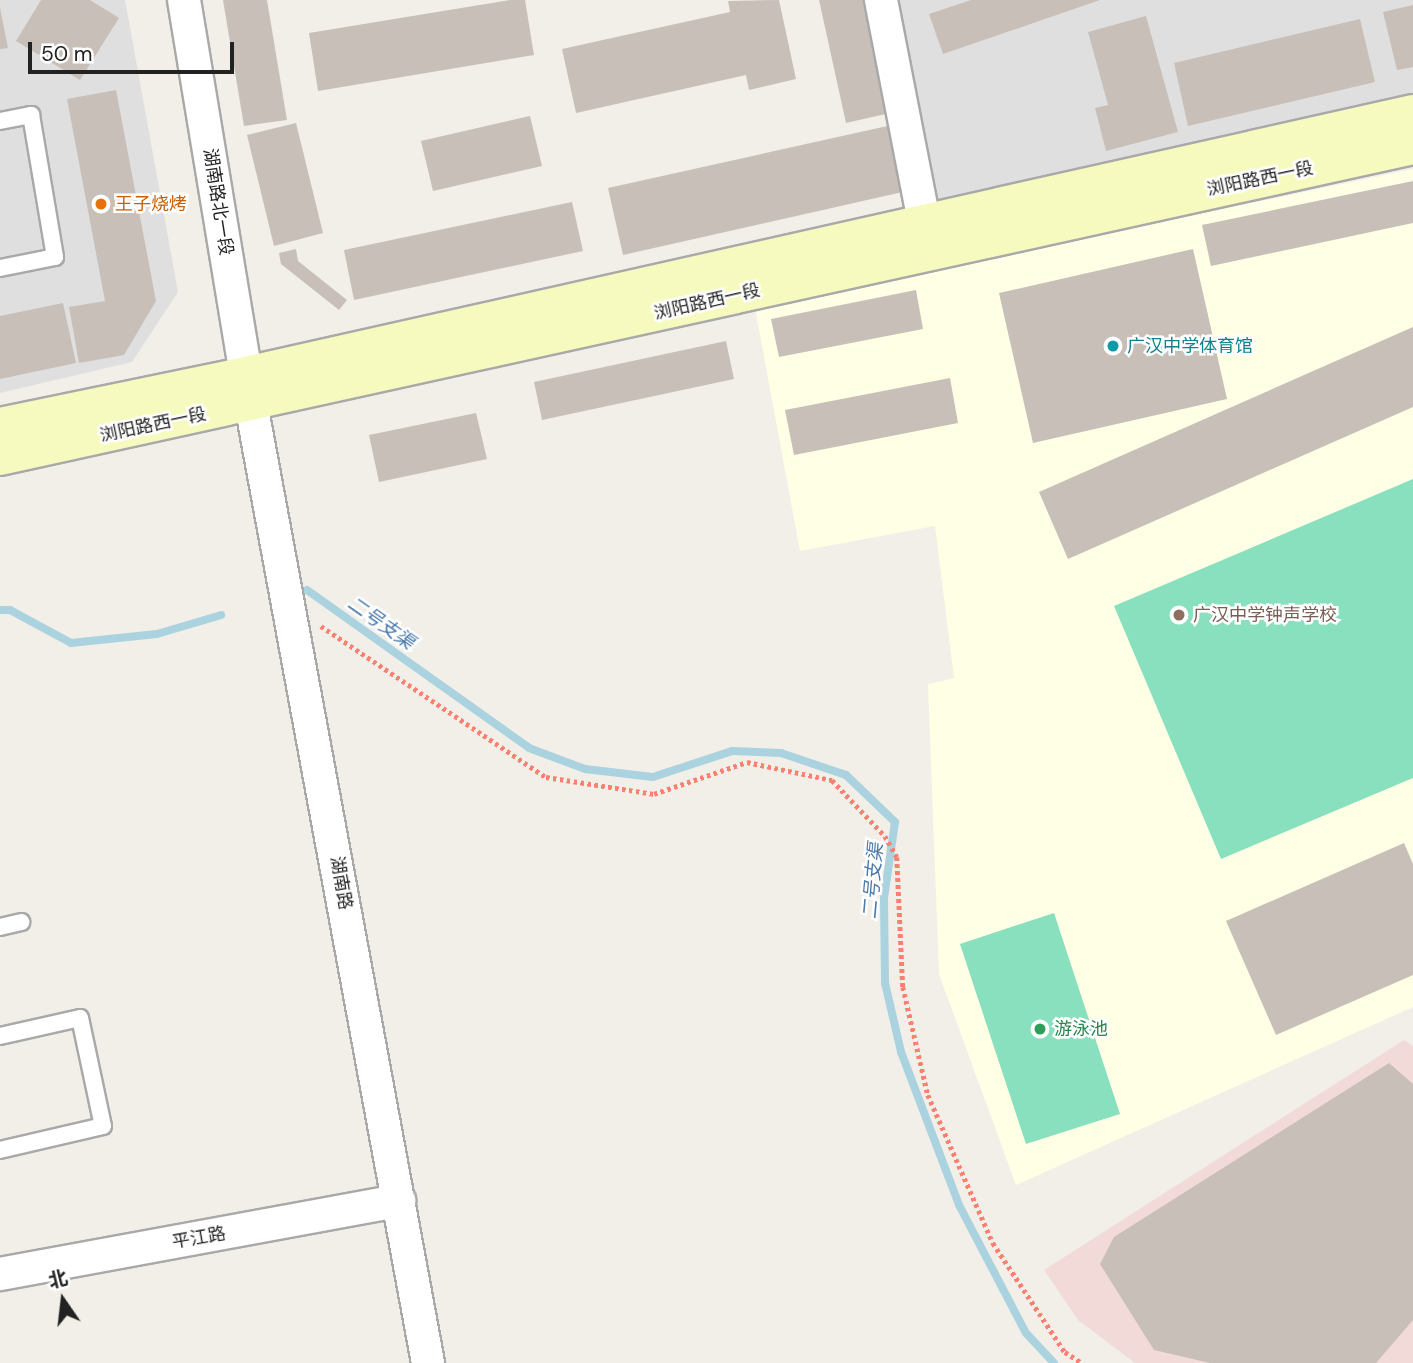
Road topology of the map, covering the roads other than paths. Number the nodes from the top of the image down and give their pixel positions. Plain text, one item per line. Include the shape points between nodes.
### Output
1 (184, 0) edge
2 (881, 0) edge
3 (1413, 114) edge
4 (0, 121) edge
5 (1413, 145) edge
6 (927, 237) junction
7 (0, 268) edge
8 (249, 390) junction
9 (0, 426) edge
10 (0, 456) edge
11 (21, 922) dead end
12 (0, 927) edge
13 (0, 1036) edge
14 (0, 1150) edge
15 (399, 1201) junction
16 (0, 1274) edge
17 (428, 1363) edge

1 - 8 street, 湖南路北一段
2 - 6 street
3 - 6 street
4 - 7 lane via 31,115 55,257
5 - 6 street, 浏阳路西一段
6 - 8 street, 浏阳路西一段
8 - 9 street
8 - 10 street, 浏阳路西一段
8 - 15 street, 湖南路
11 - 12 lane
13 - 14 lane via 80,1017 103,1126
15 - 16 street, 平江路
15 - 17 street, 湖南路

